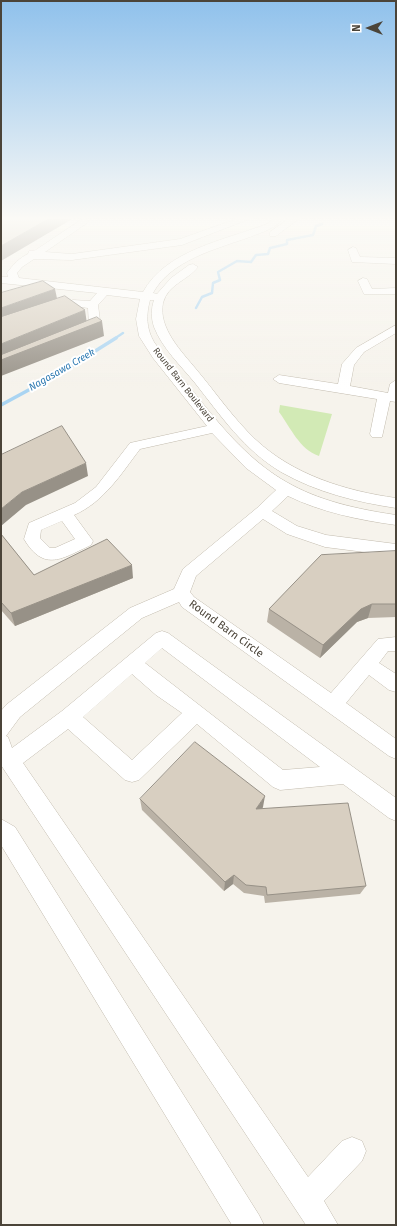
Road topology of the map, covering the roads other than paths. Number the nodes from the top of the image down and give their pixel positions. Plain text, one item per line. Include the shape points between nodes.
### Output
1 (13, 275) edge
2 (162, 275) edge
3 (180, 275) edge
4 (361, 275) edge
5 (1, 280) edge
6 (15, 281) junction
7 (396, 291) edge
8 (104, 292) junction
9 (368, 292) junction
10 (146, 296) junction
11 (159, 297) junction
12 (93, 305) junction
13 (372, 305) dead end
14 (46, 313) edge
15 (396, 328) edge
16 (74, 337) edge
17 (279, 379) dead end
18 (396, 384) edge
19 (343, 389) junction
20 (391, 397) edge
21 (216, 428) junction
22 (377, 434) dead end
23 (286, 489) junction
24 (396, 503) edge
25 (262, 512) junction
26 (65, 514) dead end
27 (396, 520) edge
28 (396, 550) edge
29 (181, 593) junction
30 (396, 644) edge
31 (132, 663) junction
32 (367, 664) junction
33 (396, 684) edge
34 (332, 706) junction
35 (196, 712) junction
36 (69, 717) junction
37 (1, 729) edge
38 (396, 750) edge
39 (6, 752) edge
40 (347, 774) junction
41 (396, 811) edge
42 (1, 830) edge
43 (352, 1151) dead end
44 (306, 1200) junction
45 (249, 1225) edge
46 (323, 1225) edge

1 - 6 street
2 - 10 street, Round Barn Boulevard
3 - 11 street
4 - 9 street
5 - 6 street
6 - 8 street via 60,284
7 - 9 street
8 - 10 street
8 - 12 street
9 - 13 street
10 - 11 street
10 - 21 street, Round Barn Boulevard via 142,314 143,332
11 - 24 street, Round Barn Boulevard via 157,312 160,328 172,347 241,432 269,459 322,486 377,501
12 - 14 street via 73,303
12 - 16 street via 95,328
15 - 19 street via 360,350 348,364
17 - 19 street
18 - 20 street
19 - 20 street
20 - 22 street
21 - 23 street, Round Barn Boulevard via 250,465
21 - 26 street via 135,446 101,490 80,507
23 - 25 street, Round Barn Circle
23 - 27 street, Round Barn Boulevard via 331,507 365,516
25 - 28 street via 292,530 325,541
25 - 29 street, Round Barn Circle via 189,573
29 - 34 street, Round Barn Circle via 188,602
29 - 37 street via 136,614 13,711
30 - 32 street via 384,644
31 - 35 street
31 - 36 street
31 - 40 street via 162,638
32 - 33 street
32 - 34 street
34 - 38 street, Round Barn Circle
35 - 36 street via 132,773
35 - 40 street via 280,780
36 - 39 street
39 - 44 street
40 - 41 street
42 - 45 street via 7,835
43 - 44 street
44 - 46 street

